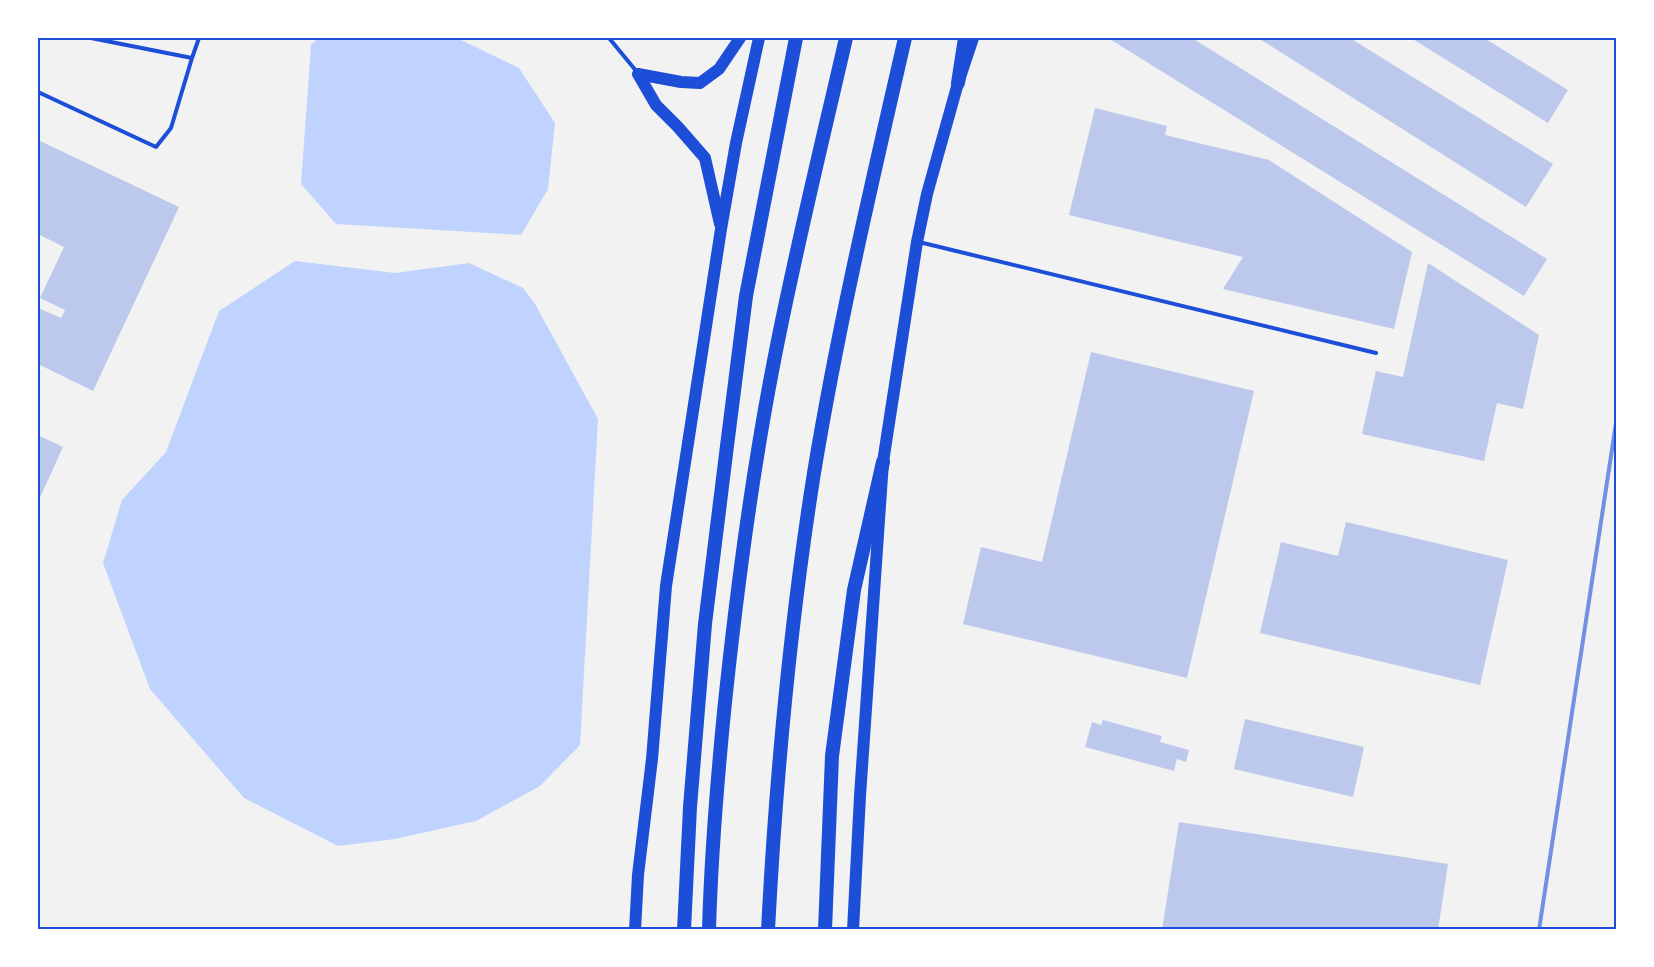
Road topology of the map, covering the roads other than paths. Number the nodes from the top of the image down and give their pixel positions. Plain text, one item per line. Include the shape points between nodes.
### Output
1 (91, 38) edge
2 (199, 38) edge
3 (609, 38) edge
4 (740, 38) edge
5 (759, 38) edge
6 (796, 38) edge
7 (846, 38) edge
8 (906, 38) edge
9 (965, 38) edge
10 (972, 38) edge
11 (192, 58) junction
12 (638, 74) junction
13 (958, 83) junction
14 (38, 92) edge
15 (721, 229) junction
16 (917, 242) junction
17 (1376, 352) dead end
18 (883, 462) junction
19 (635, 930) edge
20 (684, 930) edge
21 (709, 930) edge
22 (768, 930) edge
23 (825, 930) edge
24 (853, 930) edge

1 - 11 lane
2 - 11 lane
3 - 12 lane
4 - 12 main road via 719,69 700,83
5 - 15 main road
6 - 20 highway via 746,296 725,456 705,624
7 - 21 highway via 773,364 756,463 730,655 713,833
8 - 22 highway via 850,289 814,472 781,740
9 - 13 highway
10 - 13 main road
11 - 14 lane via 171,128 156,148
12 - 15 main road via 656,105 705,158
13 - 16 main road
15 - 19 main road via 666,586
16 - 17 lane
16 - 18 main road
18 - 23 highway via 854,590 832,756
18 - 24 main road

